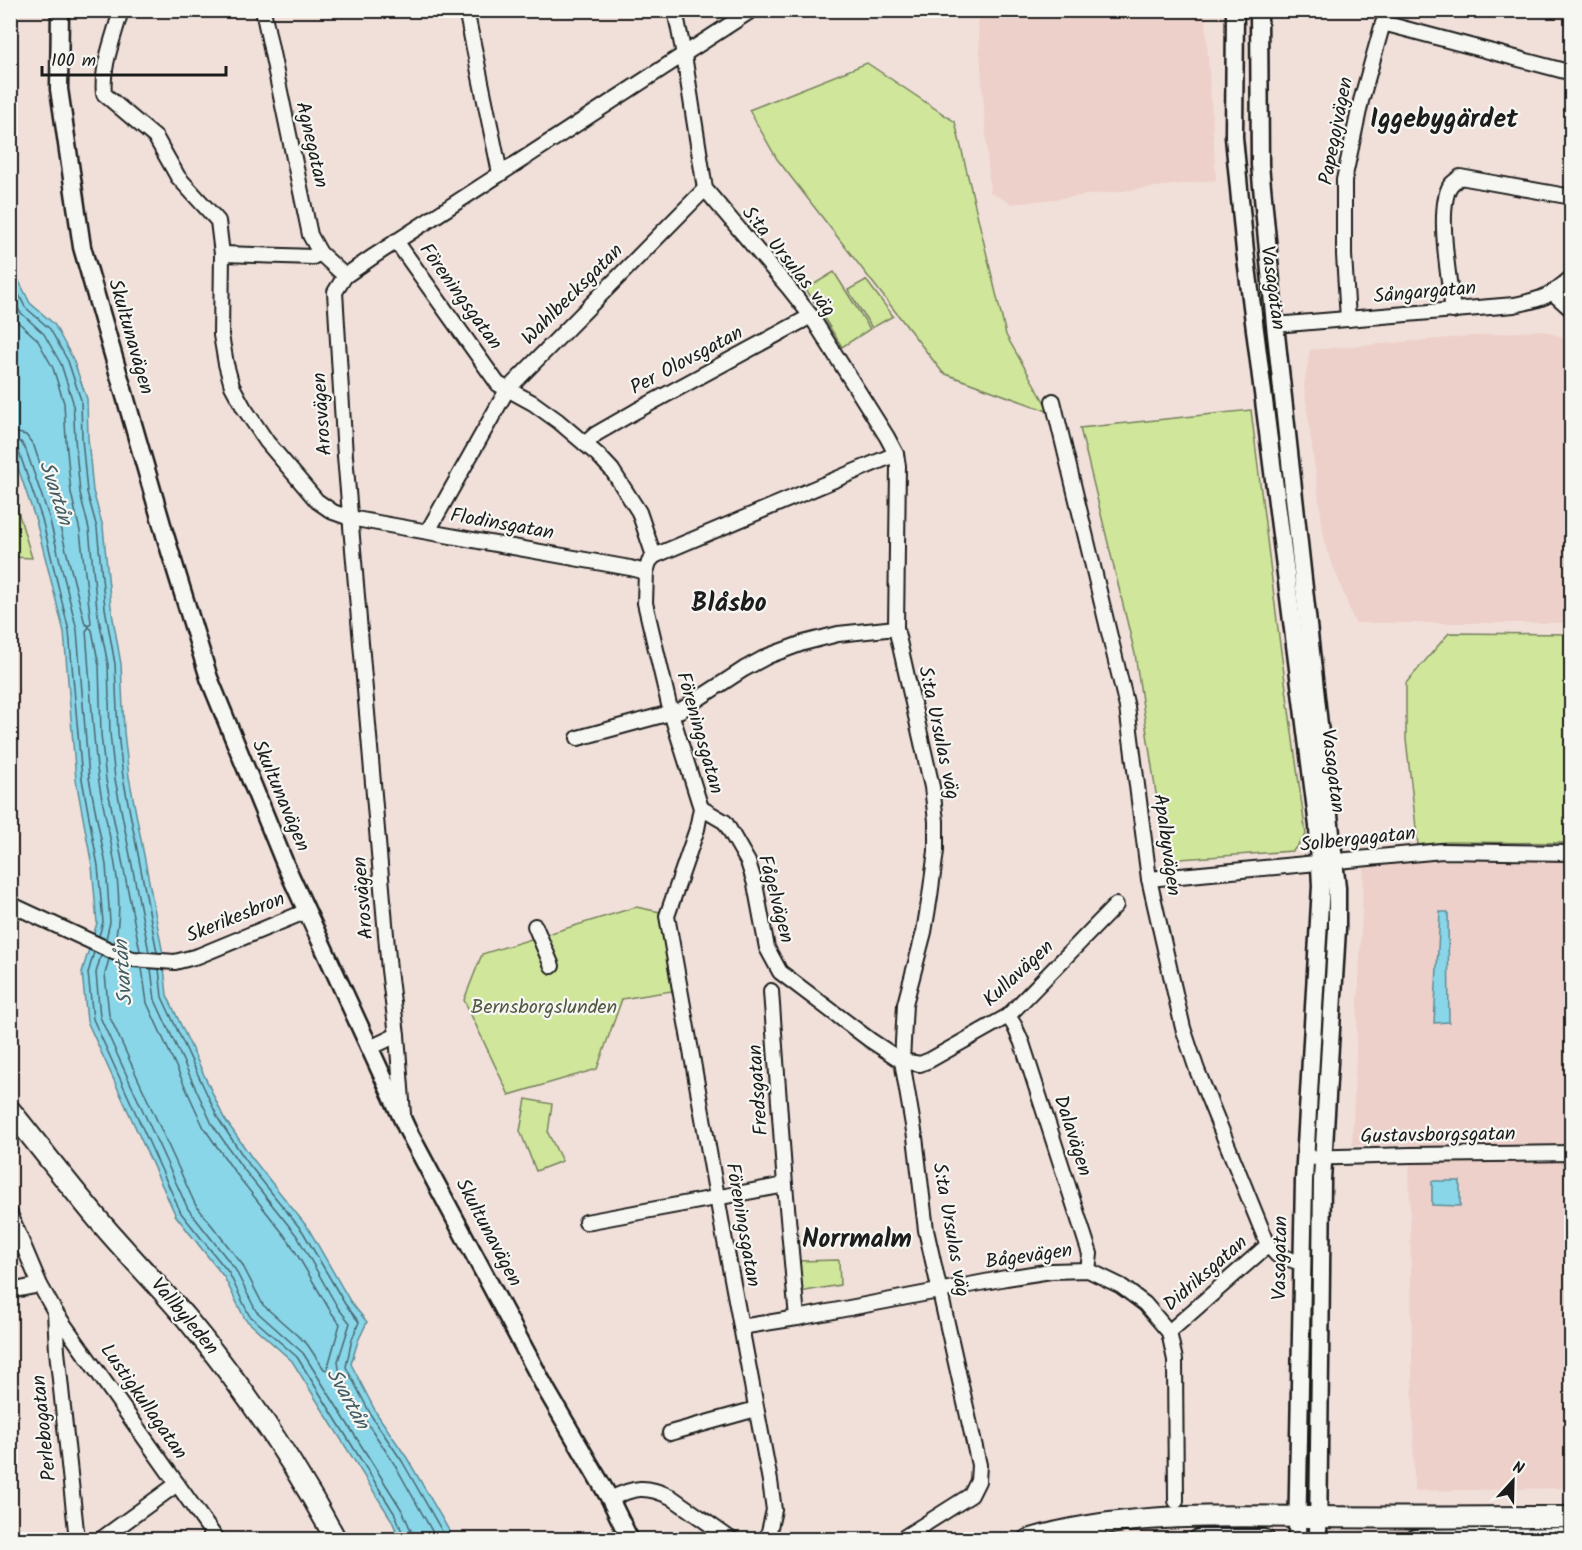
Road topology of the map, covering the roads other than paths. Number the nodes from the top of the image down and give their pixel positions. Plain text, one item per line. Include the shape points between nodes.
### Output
1 (60, 10) edge
2 (121, 10) edge
3 (263, 10) edge
4 (466, 10) edge
5 (675, 10) edge
6 (752, 10) edge
7 (1235, 10) edge
8 (1259, 10) edge
9 (684, 55) junction
10 (1572, 73) edge
11 (500, 173) junction
12 (705, 189) junction
13 (1572, 197) edge
14 (396, 241) junction
15 (320, 253) junction
16 (222, 254) junction
17 (345, 276) junction
18 (1572, 277) edge
19 (1553, 294) junction
20 (1572, 310) edge
21 (1453, 311) junction
22 (811, 316) junction
23 (1348, 319) junction
24 (1275, 325) junction
25 (1256, 326) junction
26 (507, 390) junction
27 (1053, 401) dead end
28 (585, 444) junction
29 (896, 454) junction
30 (350, 518) junction
31 (428, 531) junction
32 (654, 556) junction
33 (646, 572) junction
34 (896, 628) junction
35 (671, 713) junction
36 (578, 738) dead end
37 (701, 808) junction
38 (1572, 853) edge
39 (1327, 863) junction
40 (1149, 879) junction
41 (10, 904) edge
42 (1116, 905) dead end
43 (307, 911) junction
44 (535, 926) dead end
45 (552, 966) dead end
46 (771, 991) dead end
47 (1008, 1016) junction
48 (397, 1035) junction
49 (370, 1048) junction
50 (902, 1061) junction
51 (10, 1110) edge
52 (403, 1119) junction
53 (1572, 1153) edge
54 (1305, 1158) junction
55 (1323, 1158) junction
56 (785, 1185) junction
57 (717, 1197) junction
58 (10, 1214) edge
59 (586, 1222) dead end
60 (1268, 1245) junction
61 (1301, 1263) junction
62 (1088, 1270) junction
63 (40, 1285) junction
64 (10, 1291) edge
65 (939, 1291) junction
66 (55, 1312) junction
67 (796, 1318) junction
68 (741, 1327) junction
69 (1169, 1332) junction
70 (756, 1409) junction
71 (670, 1433) dead end
72 (177, 1484) junction
73 (610, 1499) junction
74 (1176, 1501) dead end
75 (1298, 1517) junction
76 (1318, 1517) junction
77 (1572, 1517) edge
78 (1572, 1538) edge
79 (77, 1539) edge
80 (100, 1539) edge
81 (217, 1539) edge
82 (336, 1539) edge
83 (630, 1539) edge
84 (732, 1539) edge
85 (766, 1539) edge
86 (900, 1539) edge
87 (1028, 1539) edge
88 (1199, 1539) edge
89 (1264, 1539) edge
90 (1297, 1539) edge
91 (1318, 1539) edge
92 (1416, 1539) edge

1 - 43 street, Skultunavägen via 59,89 85,258 209,678
2 - 16 street, Flodinsgatan via 106,67 104,94 156,138 178,177 218,221
3 - 15 street, Agnegatan via 310,235
4 - 11 street
5 - 9 street
6 - 9 street
7 - 25 street, Vasagatan via 1234,137
8 - 24 street, Vasagatan via 1260,165
9 - 11 street
9 - 12 street
10 - 23 street, Papegojvägen via 1383,23 1344,180
11 - 14 street
12 - 22 street, S:ta Ursulas väg
12 - 26 street, Wahlbecksgatan
13 - 21 street via 1460,177 1450,185 1444,241
14 - 17 street
14 - 26 street, Föreningsgatan via 498,384
15 - 16 street via 313,257
15 - 17 street, Agnegatan
16 - 30 street, Flodinsgatan via 221,335 232,386 267,442 318,501
17 - 30 street, Arosvägen via 336,300
18 - 19 street
19 - 20 street
19 - 21 street, Sångargatan via 1514,305
21 - 23 street, Sångargatan
22 - 28 street, Per Olovsgatan via 636,411
22 - 29 street, S:ta Ursulas väg
23 - 24 street, Sångargatan
24 - 25 street
24 - 39 street, Vasagatan
25 - 39 street, Vasagatan via 1318,826
26 - 28 street, Föreningsgatan via 533,403
26 - 31 street, Wahlbecksgatan
27 - 40 street, Apalbyvägen via 1127,707
28 - 32 street, Föreningsgatan via 624,487 639,512
29 - 32 street
29 - 34 street, S:ta Ursulas väg
30 - 31 street, Flodinsgatan
30 - 48 street, Arosvägen
31 - 33 street, Flodinsgatan
32 - 33 street, Föreningsgatan
33 - 35 street, Föreningsgatan via 645,603
34 - 35 street via 838,634 768,656
34 - 50 street, S:ta Ursulas väg via 932,788 936,831 924,932 905,1004
35 - 36 street
35 - 37 street, Föreningsgatan
37 - 50 street, Fågelvägen via 725,822 748,862 767,948 780,972
37 - 57 street, Föreningsgatan via 668,916
38 - 39 street, Solbergagatan via 1442,851
39 - 40 street, Solbergagatan
39 - 54 street, Vasagatan via 1321,886
39 - 55 street, Vasagatan via 1337,929
40 - 60 street, Apalbyvägen via 1186,1038
41 - 43 street, Skerikesbron via 133,959 175,962
42 - 47 street, Kullavägen
43 - 49 street, Skultunavägen
44 - 45 street
46 - 56 street, Fredsgatan
47 - 50 street, Kullavägen via 930,1060 920,1064
47 - 62 street, Dalavägen via 1022,1043 1090,1254
48 - 49 street
48 - 52 street, Arosvägen
49 - 52 street, Skultunavägen
50 - 65 street, S:ta Ursulas väg via 926,1230
51 - 82 main road, Vallbyleden via 210,1348 267,1425
52 - 73 street, Skultunavägen via 547,1391
53 - 55 street, Gustavsborgsgatan
54 - 55 street, Gustavsborgsgatan
54 - 61 street, Vasagatan
55 - 76 street, Vasagatan
56 - 57 street
56 - 67 street, Fredsgatan
57 - 59 street
57 - 68 street, Föreningsgatan
58 - 63 street, Lustigkullagatan
60 - 61 street via 1278,1255
60 - 69 street, Didriksgatan
61 - 75 street, Vasagatan
62 - 65 street, Bågevägen via 1051,1271
62 - 69 street, Bågevägen via 1137,1298
63 - 64 street
63 - 66 street, Lustigkullagatan
65 - 67 street, Bågevägen
65 - 86 street, S:ta Ursulas väg via 977,1448 978,1481 971,1495
66 - 72 street, Lustigkullagatan
66 - 79 street, Perlebogatan
67 - 68 street, Bågevägen
68 - 70 street, Föreningsgatan
69 - 74 street, Bågevägen via 1175,1360
70 - 71 street
70 - 85 street, Föreningsgatan via 774,1510
72 - 80 street
72 - 81 street, Lustigkullagatan
73 - 83 street, Skultunavägen
73 - 84 street via 632,1489 660,1492
75 - 76 main road
75 - 87 main road via 1122,1522
75 - 90 street, Vasagatan
76 - 77 main road
76 - 91 street, Vasagatan
78 - 92 main road
88 - 89 main road

